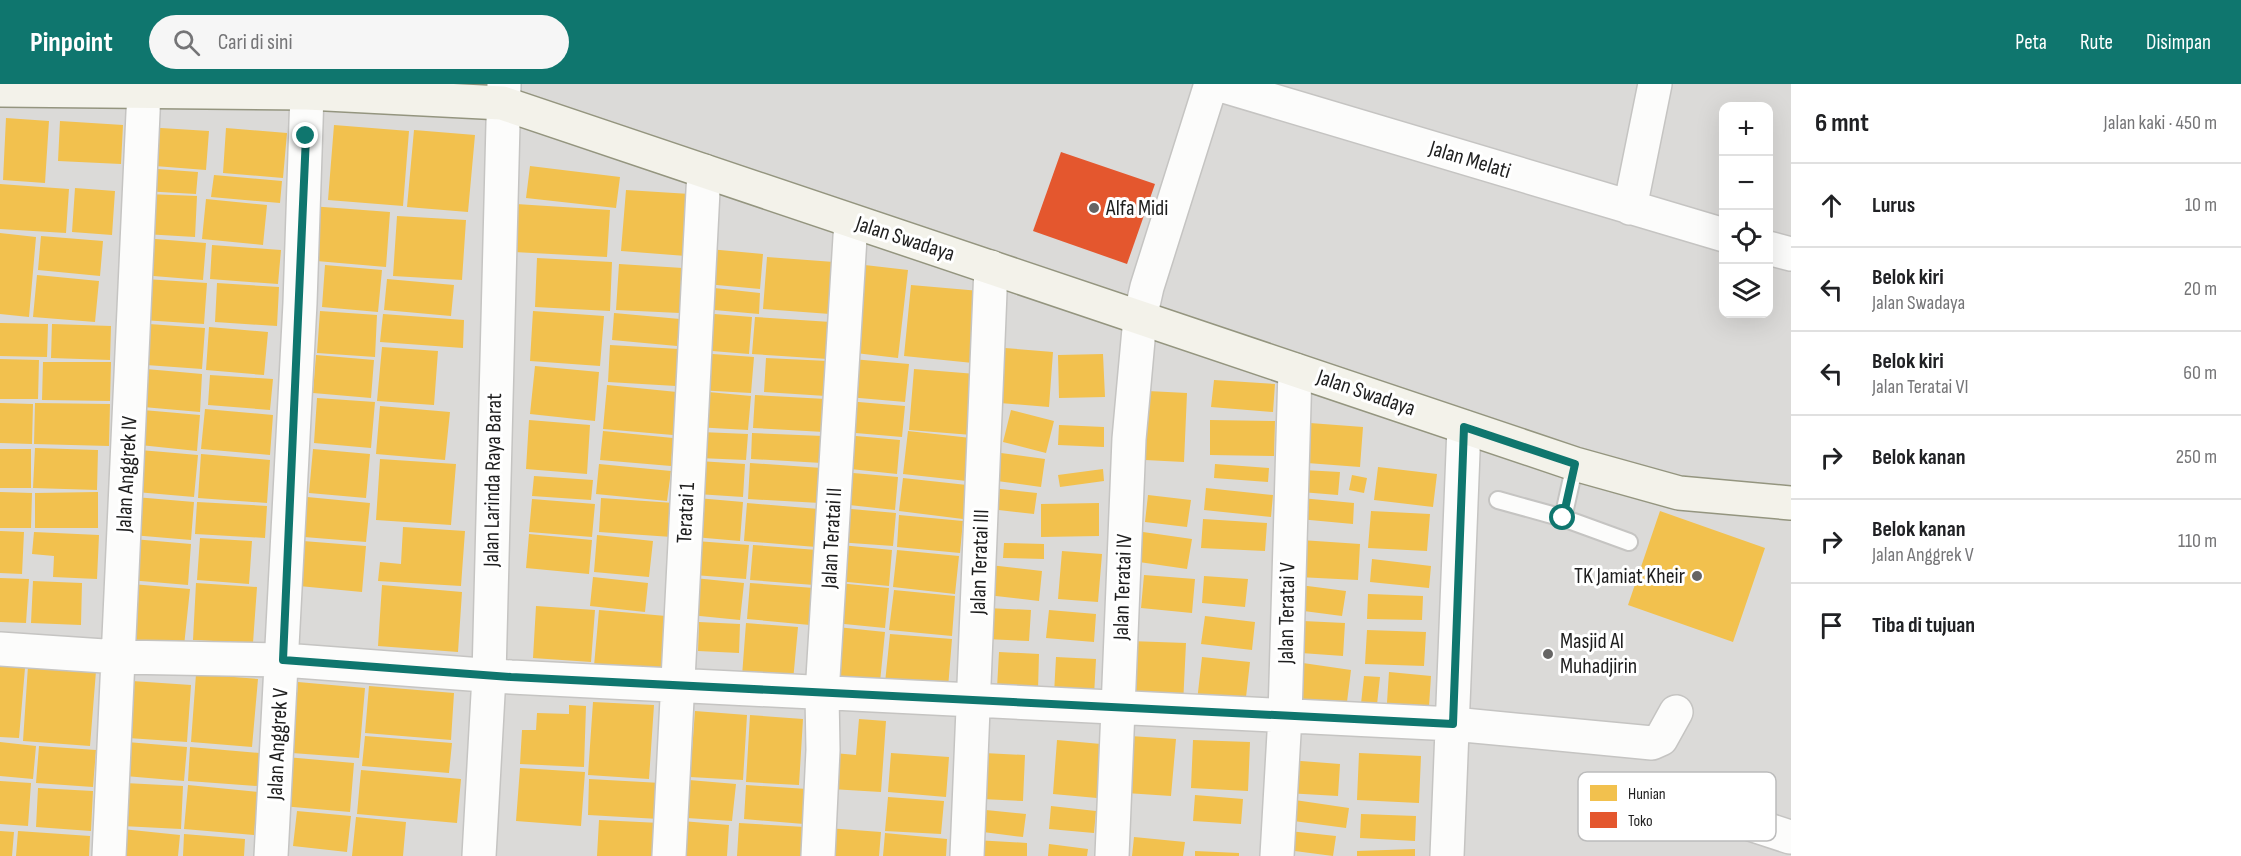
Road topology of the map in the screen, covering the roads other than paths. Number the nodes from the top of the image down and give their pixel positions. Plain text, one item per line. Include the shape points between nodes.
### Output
1 (1211, 84) edge
2 (1217, 84) edge
3 (1655, 84) edge
4 (0, 90) edge
5 (144, 91) junction
6 (307, 93) junction
7 (503, 93) edge
8 (704, 171) junction
9 (1630, 208) junction
10 (851, 221) junction
11 (1719, 234) edge
12 (1773, 249) edge
13 (1791, 254) edge
14 (991, 267) junction
15 (1140, 318) junction
16 (1295, 369) junction
17 (1464, 427) junction
18 (1575, 464) junction
19 (1498, 500) dead end
20 (1791, 503) edge
21 (1563, 518) junction
22 (1629, 542) dead end
23 (0, 649) edge
24 (119, 657) junction
25 (283, 660) junction
26 (489, 676) junction
27 (678, 686) junction
28 (822, 694) junction
29 (974, 702) junction
30 (1119, 708) junction
31 (1676, 712) dead end
32 (1285, 716) junction
33 (1453, 724) junction
34 (109, 856) edge
35 (271, 856) edge
36 (479, 856) edge
37 (669, 856) edge
38 (818, 856) edge
39 (967, 856) edge
40 (1112, 856) edge
41 (1277, 856) edge
42 (1447, 856) edge

1 - 15 street
2 - 9 street, Jalan Melati
3 - 9 street
4 - 5 street, Jalan Swadaya
5 - 6 street, Jalan Swadaya
5 - 24 street, Jalan Anggrek IV
6 - 7 street, Jalan Swadaya
6 - 25 street, Jalan Anggrek V
7 - 8 street, Jalan Swadaya
7 - 26 street, Jalan Larinda Raya Barat
8 - 10 street, Jalan Swadaya
8 - 27 street, Teratai 1
9 - 11 street, Jalan Melati
10 - 14 street, Jalan Swadaya
10 - 28 street, Jalan Teratai II
12 - 13 street
14 - 15 street, Jalan Swadaya
14 - 29 street, Jalan Teratai III
15 - 16 street, Jalan Swadaya
15 - 30 street, Jalan Teratai IV via 1129,439
16 - 17 street, Jalan Swadaya
16 - 32 street, Jalan Teratai V
17 - 18 street, Jalan Swadaya
17 - 33 street
18 - 20 street, Jalan Swadaya via 1679,493
18 - 21 lane
19 - 21 lane
21 - 22 lane
23 - 24 street
24 - 25 street
24 - 34 street, Jalan Anggrek IV
25 - 26 street
25 - 35 street, Jalan Anggrek V
26 - 27 street
26 - 36 street, Jalan Larinda Raya Barat
27 - 28 street
27 - 37 street, Teratai 1
28 - 29 street
28 - 38 street, Jalan Teratai II
29 - 30 street
29 - 39 street, Jalan Teratai III
30 - 32 street
30 - 40 street, Jalan Teratai IV
31 - 33 street via 1661,739 1652,743
32 - 33 street
32 - 41 street, Jalan Teratai V
33 - 42 street

